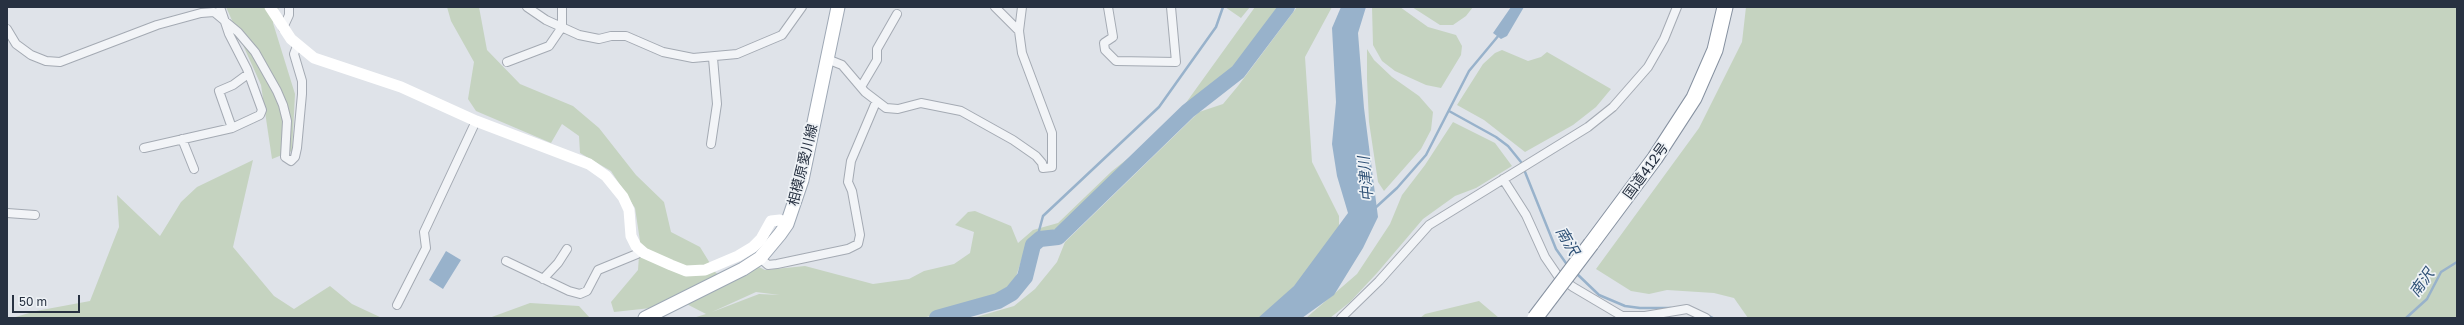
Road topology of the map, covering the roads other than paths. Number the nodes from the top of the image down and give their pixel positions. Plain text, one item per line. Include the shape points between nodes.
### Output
1 (220, 7) edge
2 (270, 7) edge
3 (289, 7) edge
4 (527, 7) edge
5 (562, 7) edge
6 (802, 7) edge
7 (838, 7) edge
8 (994, 7) edge
9 (1022, 7) edge
10 (1108, 7) edge
11 (1171, 7) edge
12 (1677, 7) edge
13 (1725, 7) edge
14 (897, 14) dead end
15 (224, 19) junction
16 (562, 27) junction
17 (283, 28) junction
18 (7, 29) edge
19 (1019, 31) junction
20 (297, 46) junction
21 (713, 58) junction
22 (827, 59) junction
23 (507, 62) dead end
24 (248, 74) junction
25 (861, 87) junction
26 (876, 102) junction
27 (476, 121) junction
28 (232, 128) junction
29 (182, 139) junction
30 (710, 144) dead end
31 (144, 148) dead end
32 (194, 168) dead end
33 (1507, 176) junction
34 (7, 213) edge
35 (35, 215) dead end
36 (787, 224) junction
37 (568, 249) dead end
38 (640, 250) junction
39 (760, 258) junction
40 (506, 261) dead end
41 (543, 279) junction
42 (397, 305) dead end
43 (645, 318) edge
44 (1341, 318) edge
45 (1535, 318) edge
46 (1706, 318) edge

1 - 15 street
2 - 17 street
3 - 17 street via 289,15
4 - 16 street
5 - 16 street
6 - 21 street via 782,35 737,54
7 - 22 main road, 相模原愛川線
8 - 19 street
9 - 19 street
10 - 11 street via 1113,37 1104,43 1105,50 1116,61 1176,62
12 - 33 street via 1664,39 1648,67 1619,102 1595,122
13 - 45 highway, 国道412号, bridge via 1715,50 1694,98 1656,158
14 - 25 street via 877,48 877,60
15 - 18 street via 214,12 201,13 157,25 60,62 46,61 31,55 16,44
15 - 20 street via 255,52 281,100 287,122 285,156 291,161 294,161 296,152 302,94 302,81 294,54
15 - 24 street
16 - 21 street via 589,38 626,36 680,57
16 - 23 street via 549,46
17 - 20 street
19 - 26 street via 1022,53 1052,133 1052,167 1043,168 1036,156 961,111 921,103 889,109
20 - 27 street via 314,58 401,87
21 - 30 street via 717,104
22 - 25 street via 842,65
22 - 36 main road, 相模原愛川線 via 802,180
24 - 28 street via 219,91
24 - 28 street via 262,110 260,115
25 - 26 street
26 - 39 street via 851,161 848,182 852,191 860,238 858,244 848,250 777,264 768,265
27 - 38 street via 585,162 606,176 627,203 631,236
27 - 42 street via 424,232 426,248
28 - 29 street
29 - 31 street
29 - 32 street
33 - 44 street via 1429,225 1371,290
33 - 46 street via 1545,257 1558,276 1573,287 1622,316 1645,316 1686,309
34 - 35 street
36 - 38 street via 780,220 772,221 753,247 738,256 698,271 681,269
36 - 39 main road, 相模原愛川線
37 - 41 street
38 - 41 street via 637,254 598,270 587,291 580,294
39 - 43 main road, 相模原愛川線
40 - 41 street

